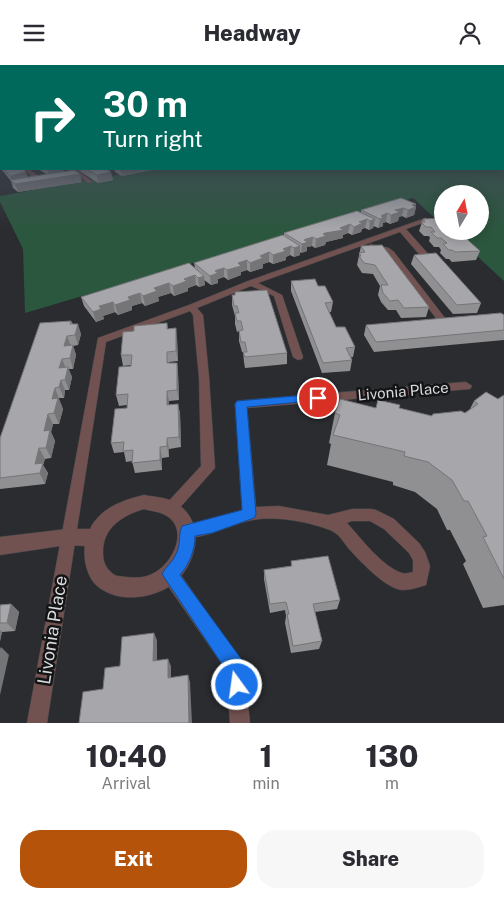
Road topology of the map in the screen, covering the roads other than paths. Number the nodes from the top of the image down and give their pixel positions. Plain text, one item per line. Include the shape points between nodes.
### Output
1 (27, 170) edge
2 (67, 175) edge
3 (57, 176) edge
4 (90, 182) edge
5 (426, 220) edge
6 (402, 229) junction
7 (363, 244) junction
8 (427, 258) edge
9 (251, 283) junction
10 (192, 307) junction
11 (441, 320) edge
12 (298, 357) dead end
13 (466, 386) dead end
14 (171, 508) junction
15 (249, 514) junction
16 (328, 522) junction
17 (187, 531) junction
18 (67, 537) junction
19 (96, 537) junction
20 (0, 546) edge
21 (170, 574) junction
22 (37, 723) edge
23 (240, 723) edge

1 - 3 lane via 38,179
2 - 4 lane via 75,172
5 - 6 lane, Livonia Place
6 - 7 lane, Livonia Place
6 - 8 lane
7 - 9 lane, Livonia Place
7 - 11 lane via 391,254
9 - 10 lane, Livonia Place
9 - 12 lane via 278,295
10 - 14 lane via 198,315 208,468
10 - 18 lane, Livonia Place via 101,340
13 - 15 lane, Livonia Place via 241,404
14 - 17 street via 184,521
14 - 19 street via 144,502 129,506 103,524
15 - 16 lane via 279,512
15 - 17 lane
16 - 16 lane via 342,528 384,572 402,582 420,579 420,557 389,524 371,515 339,517
17 - 21 street via 182,561
18 - 19 street
18 - 20 street
18 - 22 lane, Livonia Place
19 - 21 street via 94,565 112,585 141,589 157,584
21 - 23 lane via 235,667

